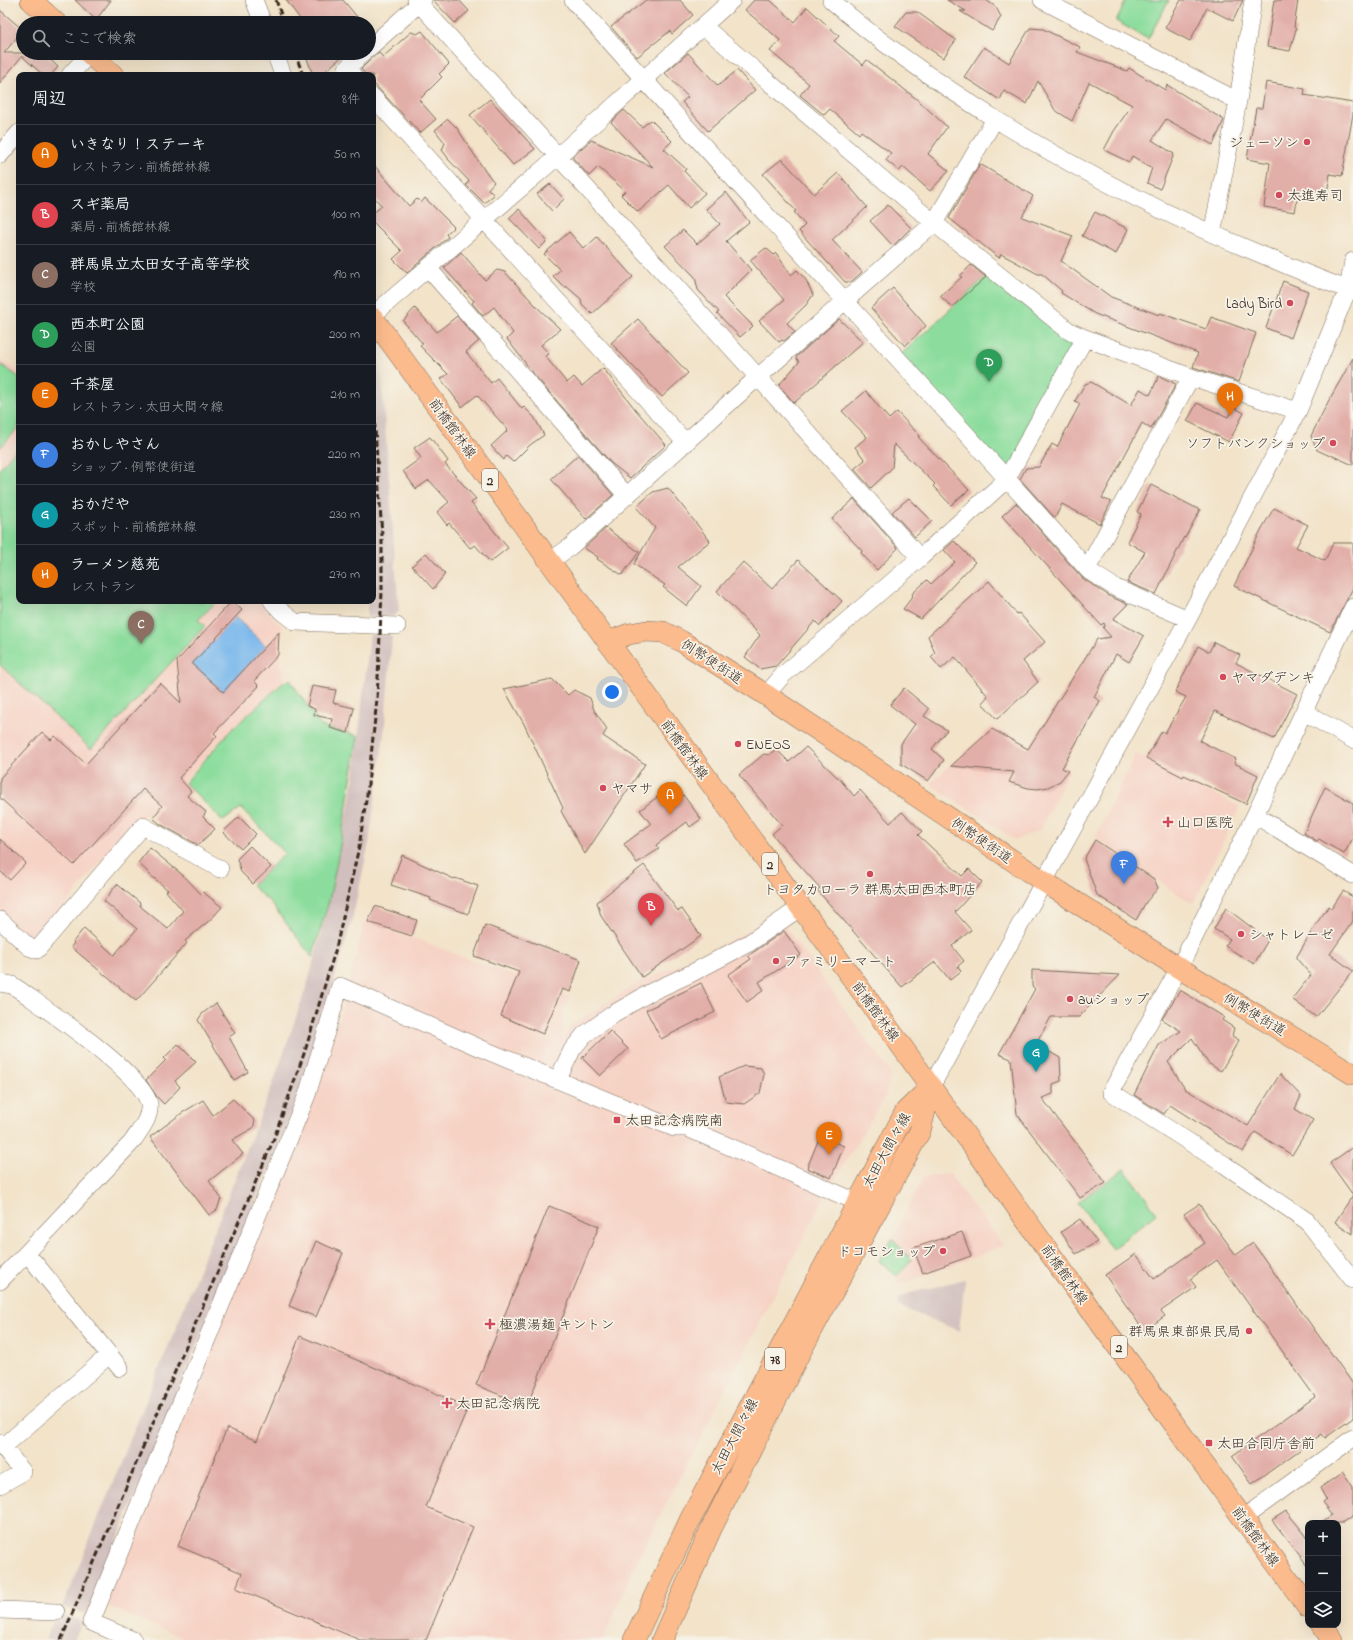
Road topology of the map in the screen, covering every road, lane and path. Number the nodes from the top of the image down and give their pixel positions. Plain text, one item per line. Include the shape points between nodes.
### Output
1 (254, 0) edge
2 (573, 0) edge
3 (732, 0) edge
4 (831, 0) edge
5 (1042, 0) edge
6 (1252, 0) edge
7 (419, 1) edge
8 (39, 3) edge
9 (50, 16) edge
10 (260, 16) edge
11 (703, 26) junction
12 (376, 41) edge
13 (84, 60) edge
14 (98, 60) edge
15 (278, 60) edge
16 (356, 60) edge
17 (73, 72) edge
18 (111, 72) edge
19 (282, 72) edge
20 (350, 72) edge
21 (643, 80) junction
22 (376, 100) edge
23 (1238, 101) junction
24 (996, 119) junction
25 (16, 137) edge
26 (0, 155) edge
27 (557, 157) junction
28 (485, 219) junction
29 (934, 223) junction
30 (1212, 234) junction
31 (1353, 261) edge
32 (428, 268) junction
33 (1350, 290) edge
34 (846, 300) junction
35 (376, 312) edge
36 (376, 322) edge
37 (1085, 338) junction
38 (758, 377) junction
39 (1191, 377) junction
40 (1298, 411) junction
41 (686, 442) junction
42 (1006, 480) junction
43 (627, 496) junction
44 (920, 558) junction
45 (549, 562) junction
46 (1087, 569) junction
47 (275, 604) edge
48 (1351, 617) edge
49 (1188, 619) junction
50 (398, 626) dead end
51 (608, 642) junction
52 (766, 695) junction
53 (1304, 712) junction
54 (1353, 740) edge
55 (1255, 815) junction
56 (220, 869) dead end
57 (1353, 876) edge
58 (1043, 882) junction
59 (801, 907) junction
60 (0, 920) edge
61 (1179, 968) junction
62 (0, 983) edge
63 (1353, 1074) edge
64 (558, 1079) junction
65 (931, 1087) junction
66 (858, 1202) junction
67 (34, 1262) dead end
68 (1353, 1280) edge
69 (0, 1281) edge
70 (1352, 1439) edge
71 (2, 1445) edge
72 (0, 1485) edge
73 (1243, 1518) junction
74 (1305, 1602) edge
75 (0, 1610) edge
76 (56, 1612) dead end
77 (1324, 1628) edge
78 (133, 1640) edge
79 (634, 1640) edge
80 (662, 1640) edge
81 (1332, 1640) edge

1 - 10 street
2 - 21 street
3 - 11 street
4 - 24 street via 868,31 946,88
5 - 23 street
6 - 23 street
7 - 12 street
7 - 27 street
8 - 9 main road
11 - 21 street
11 - 29 street
13 - 17 street
14 - 18 main road
15 - 19 street
16 - 20 street via 347,68
21 - 27 street
21 - 34 street
22 - 28 street
23 - 30 street
24 - 29 street
24 - 30 street via 1103,182
25 - 26 street
27 - 28 street
27 - 38 street
28 - 32 street
28 - 41 street
29 - 34 street
29 - 37 street via 1069,331
30 - 33 street
31 - 33 street
32 - 35 street
32 - 43 street
33 - 40 street
34 - 38 street
34 - 42 street
36 - 45 main road, 前橋館林線 / 2
37 - 39 street
37 - 42 street
38 - 41 street
38 - 44 street
39 - 40 street
39 - 46 street
40 - 49 street
41 - 43 street
42 - 44 street
42 - 46 street
43 - 45 street via 570,547
44 - 52 street via 783,675
45 - 51 main road, 前橋館林線 / 2
46 - 49 street via 1116,588
47 - 50 street via 295,622
48 - 53 street
49 - 58 street
51 - 52 main road, 例幣使街道 via 629,634 663,632
51 - 59 main road, 前橋館林線 / 2
52 - 58 main road, 例幣使街道
53 - 54 street
53 - 55 street
55 - 57 street
55 - 61 street
56 - 60 street via 143,826 37,950 29,947
58 - 61 main road, 例幣使街道
58 - 65 street
59 - 64 street via 749,943 613,1014 584,1035 572,1050
59 - 65 main road, 前橋館林線 / 2
61 - 63 main road, 例幣使街道
61 - 68 street via 1111,1092 1307,1221
62 - 69 street via 12,985 99,1049 138,1085 149,1102 149,1113 132,1142
64 - 66 street via 674,1128 687,1128
64 - 78 street via 480,1048 340,986 307,1095 91,1622
65 - 66 main road, 太田大間々線 / 78 via 906,1111
65 - 73 main road, 前橋館林線 / 2
65 - 80 main road, 太田大間々線 / 78 via 920,1131 798,1356 711,1529
66 - 79 main road, 太田大間々線 / 78 via 690,1520
67 - 71 street via 114,1361
70 - 73 street
71 - 72 street via 22,1472
73 - 74 main road, 前橋館林線 / 2
75 - 76 street
77 - 81 main road

